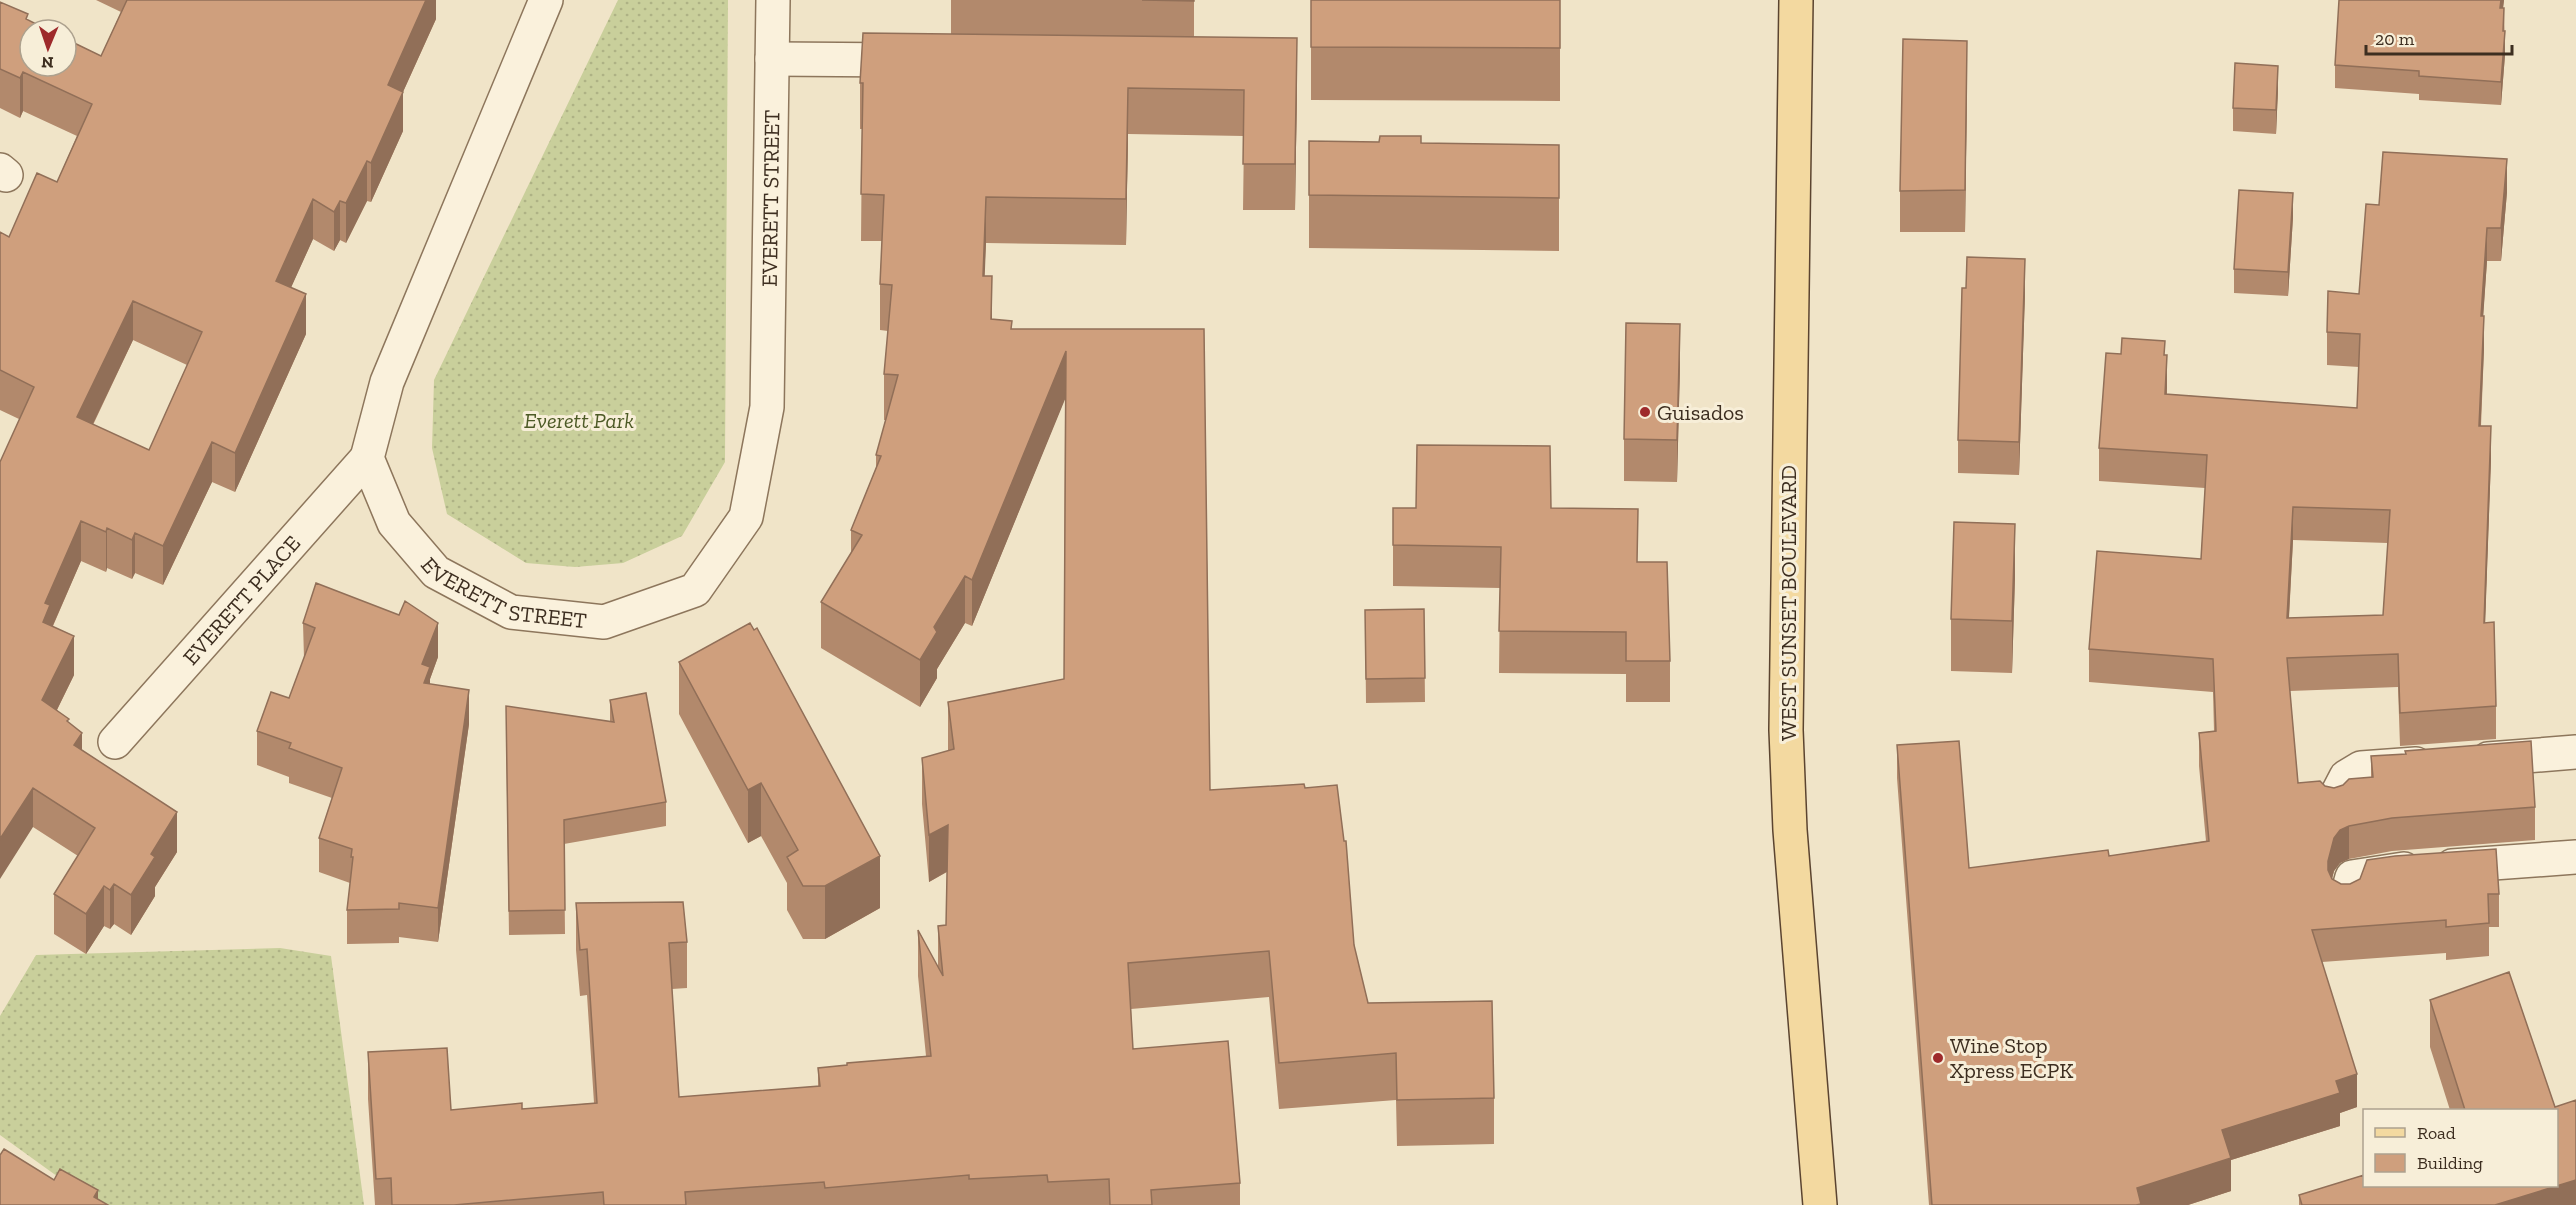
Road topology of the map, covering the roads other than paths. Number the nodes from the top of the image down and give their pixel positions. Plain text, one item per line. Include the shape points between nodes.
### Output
1 (546, 0) edge
2 (773, 0) edge
3 (1796, 0) edge
4 (772, 59) junction
5 (939, 61) edge
6 (367, 458) junction
7 (115, 742) dead end
8 (2576, 752) edge
9 (2333, 802) edge
10 (2576, 857) edge
11 (2346, 899) edge
12 (1820, 1205) edge

1 - 6 street via 387,382
2 - 4 street, EVERETT STREET
3 - 12 main road, WEST SUNSET BOULEVARD via 1786,730 1790,830
4 - 5 street
4 - 6 street, EVERETT STREET via 767,406 746,517 694,590 604,622 511,612 436,572 394,523
6 - 7 street, EVERETT PLACE
8 - 9 street via 2361,768 2346,777
10 - 11 street via 2393,870 2352,877

